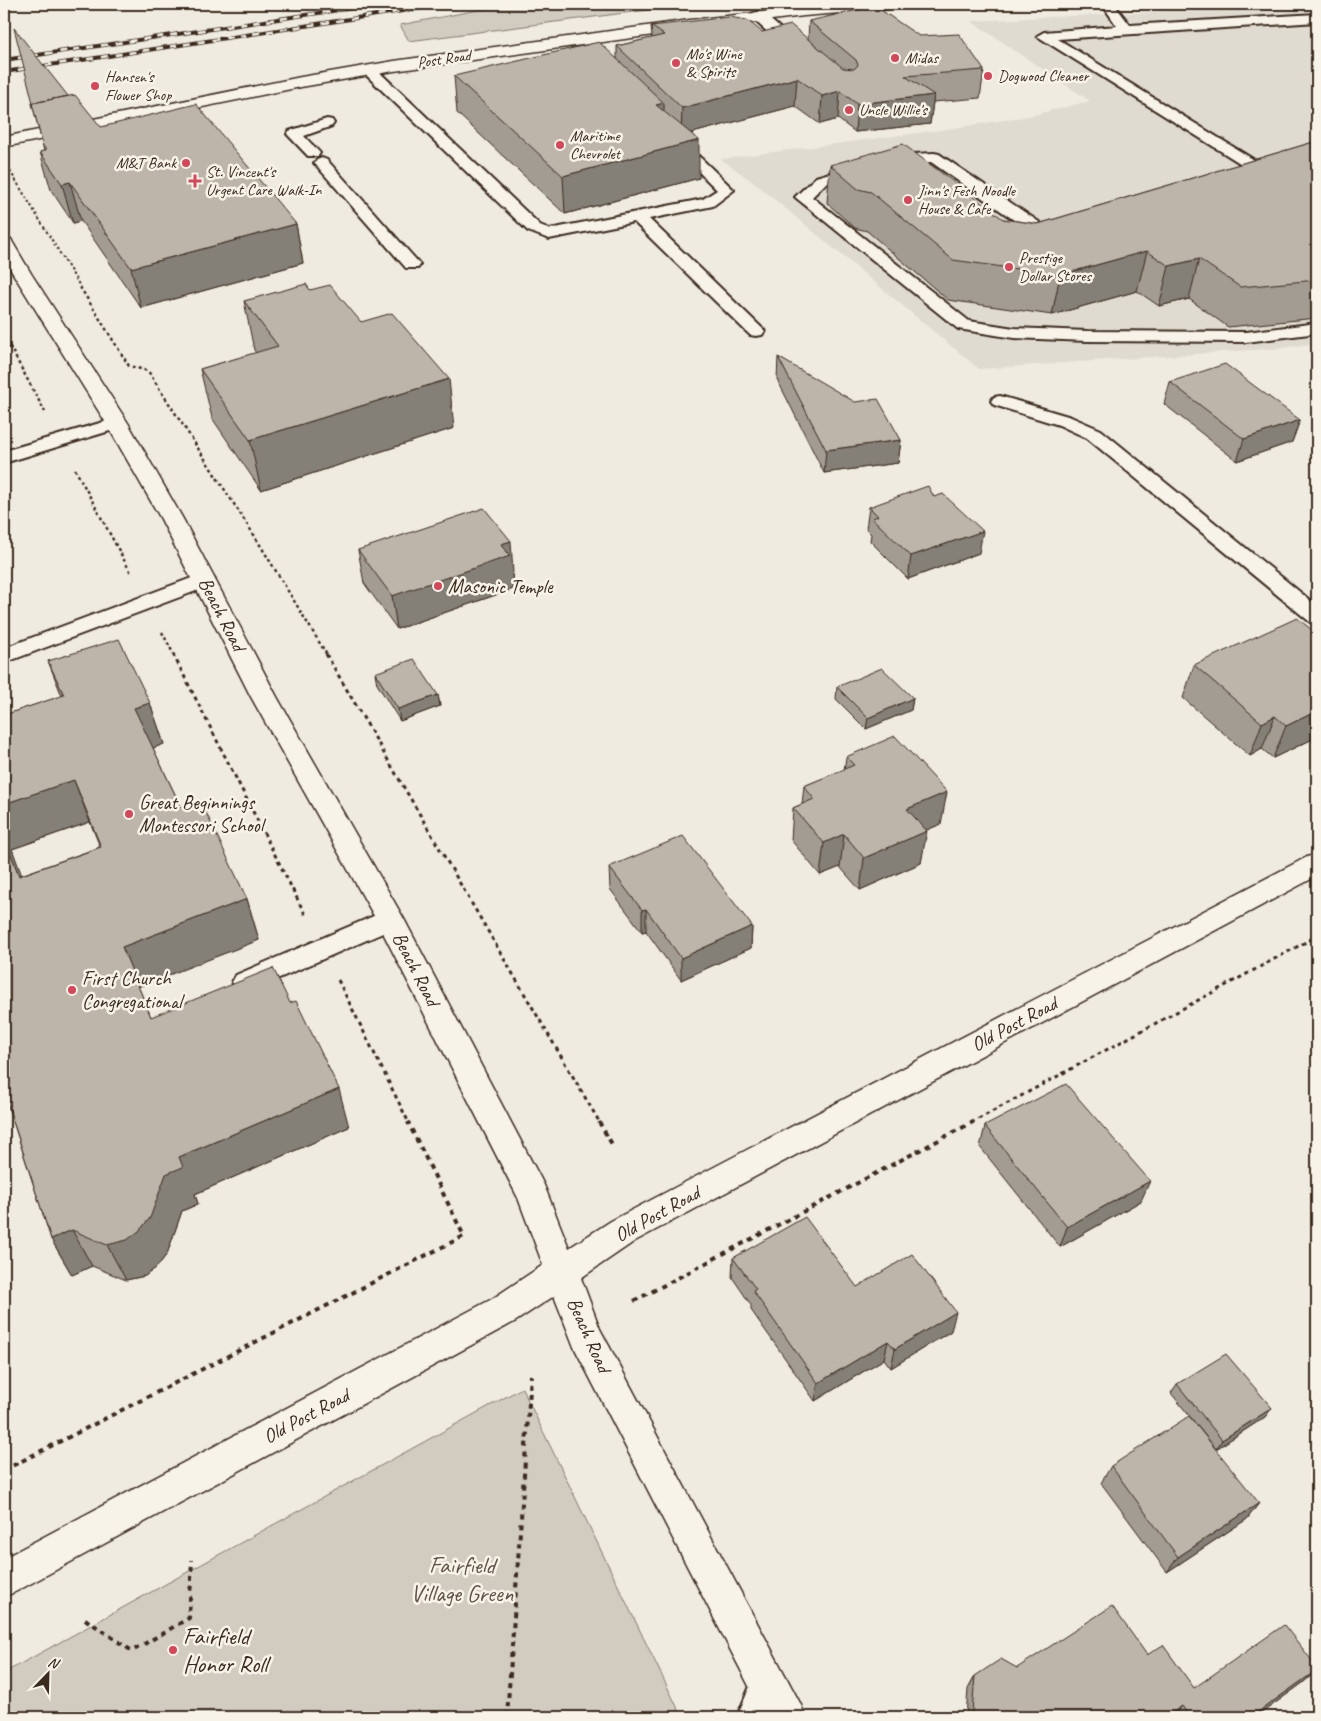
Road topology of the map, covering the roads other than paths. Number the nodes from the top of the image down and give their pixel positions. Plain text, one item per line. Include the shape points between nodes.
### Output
1 (888, 4) edge
2 (1108, 4) edge
3 (758, 16) junction
4 (1317, 18) edge
5 (1127, 30) junction
6 (810, 62) edge
7 (369, 70) junction
8 (327, 123) dead end
9 (664, 130) edge
10 (4, 142) edge
11 (1282, 166) edge
12 (1264, 172) junction
13 (1246, 177) edge
14 (638, 217) junction
15 (1069, 232) edge
16 (4, 243) edge
17 (412, 265) dead end
18 (1317, 328) edge
19 (756, 331) dead end
20 (1000, 401) dead end
21 (117, 423) junction
22 (4, 457) edge
23 (205, 580) junction
24 (1317, 617) edge
25 (4, 656) edge
26 (1317, 864) edge
27 (390, 919) junction
28 (224, 991) edge
29 (562, 1271) junction
30 (4, 1578) edge
31 (768, 1684) junction
32 (754, 1717) edge
33 (786, 1717) edge

1 - 3 street, Post Road
2 - 5 lane
3 - 6 lane
3 - 7 street, Post Road via 575,46
4 - 5 lane
5 - 12 lane via 1044,36
7 - 10 street, Post Road
7 - 14 lane via 534,228 550,234
8 - 17 lane via 294,134
9 - 14 lane via 726,190 708,203
11 - 12 lane
12 - 13 lane
14 - 19 lane
15 - 18 lane via 1050,238 934,157 892,159 821,180 803,196 964,325 1014,334 1246,338
16 - 21 street, Beach Road
20 - 24 lane via 1065,421 1094,434
21 - 22 lane
21 - 23 street, Beach Road
23 - 25 lane
23 - 27 street, Beach Road via 264,697
26 - 29 street, Old Post Road via 623,1231
27 - 28 lane
27 - 29 street, Beach Road via 533,1195
29 - 30 street, Old Post Road via 504,1310
29 - 31 street, Beach Road via 586,1336
31 - 32 lane
31 - 33 street, Beach Road

